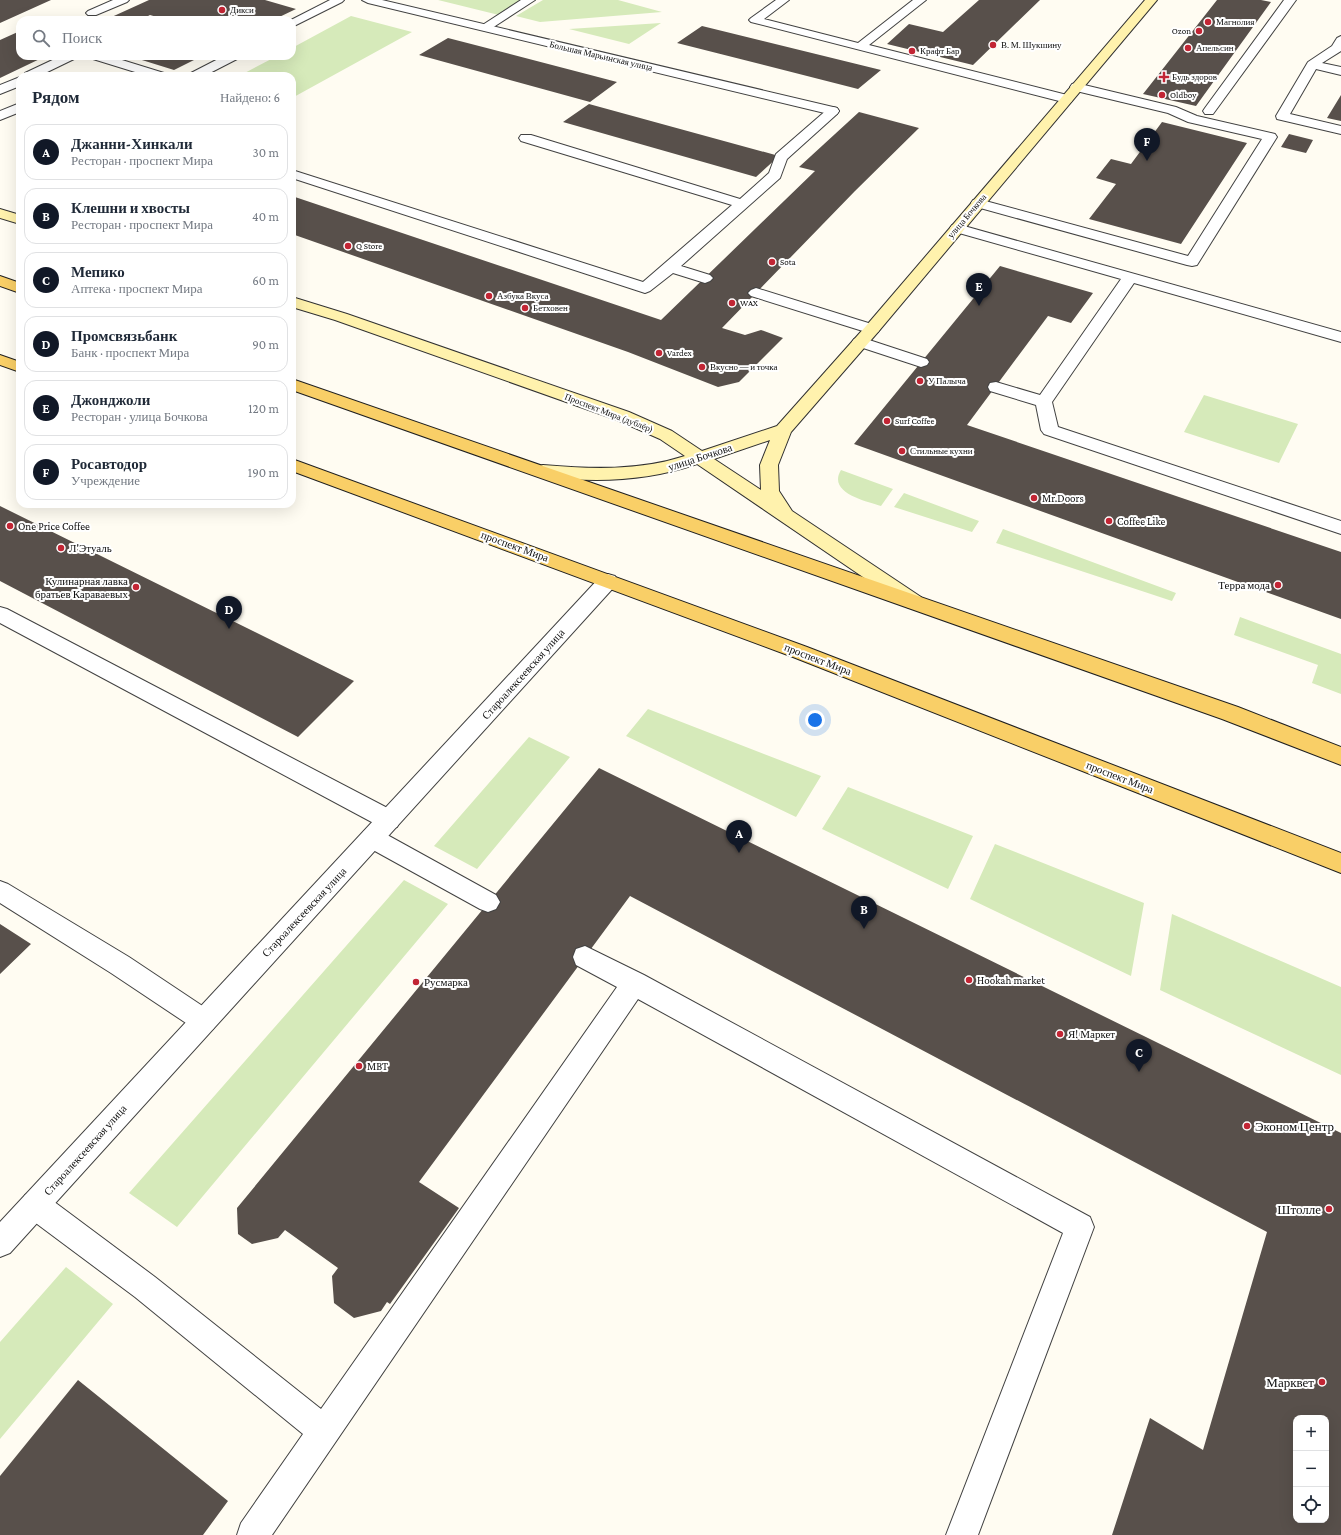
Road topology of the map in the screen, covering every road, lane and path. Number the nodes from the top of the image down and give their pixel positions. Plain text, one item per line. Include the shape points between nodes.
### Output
1 (98, 0) edge
2 (123, 0) edge
3 (338, 0) edge
4 (368, 0) edge
5 (529, 0) edge
6 (783, 0) edge
7 (920, 0) edge
8 (1152, 0) edge
9 (1290, 0) edge
10 (296, 22) edge
11 (485, 28) junction
12 (1341, 40) edge
13 (860, 47) junction
14 (62, 60) edge
15 (109, 60) edge
16 (225, 60) edge
17 (1312, 64) junction
18 (1341, 71) edge
19 (37, 72) edge
20 (147, 72) edge
21 (203, 72) edge
22 (16, 83) edge
23 (1076, 87) junction
24 (0, 90) edge
25 (1067, 99) junction
26 (16, 109) edge
27 (1209, 111) dead end
28 (0, 116) edge
29 (1341, 130) edge
30 (526, 138) dead end
31 (296, 175) edge
32 (978, 203) junction
33 (742, 204) junction
34 (0, 213) edge
35 (16, 219) edge
36 (957, 228) junction
37 (671, 267) junction
38 (1130, 277) junction
39 (705, 278) dead end
40 (0, 281) edge
41 (16, 287) edge
42 (756, 293) dead end
43 (296, 303) edge
44 (872, 329) junction
45 (1341, 337) edge
46 (860, 342) junction
47 (0, 360) edge
48 (921, 362) dead end
49 (16, 366) edge
50 (296, 385) edge
51 (996, 387) dead end
52 (1044, 402) junction
53 (782, 430) junction
54 (700, 456) junction
55 (296, 466) edge
56 (543, 471) junction
57 (786, 514) junction
58 (1341, 528) edge
59 (608, 581) junction
60 (914, 602) junction
61 (0, 614) edge
62 (1341, 756) edge
63 (389, 820) junction
64 (372, 838) junction
65 (1341, 863) edge
66 (0, 891) edge
67 (488, 902) dead end
68 (585, 957) dead end
69 (635, 983) junction
70 (204, 1021) junction
71 (35, 1205) junction
72 (0, 1243) edge
73 (324, 1431) junction
74 (253, 1535) edge
75 (962, 1535) edge

1 - 2 street via 88,9
3 - 10 street
4 - 11 street, Большая Марьинская улица
5 - 11 street
6 - 13 street via 755,20
7 - 13 street
8 - 23 street, улица Бочкова
9 - 27 street
11 - 33 street, Большая Марьинская улица via 833,111 781,157 775,175
12 - 17 street via 1337,48
13 - 25 street
14 - 19 street
15 - 20 street
16 - 21 street
17 - 18 street
17 - 29 street via 1282,116
22 - 24 street
23 - 25 street, улица Бочкова
23 - 32 street via 1270,137 1192,262
25 - 32 street, улица Бочкова
26 - 28 street
30 - 33 street
31 - 37 street via 645,288
32 - 36 street, улица Бочкова
33 - 37 street
34 - 35 street
36 - 38 street
36 - 44 street, улица Бочкова
37 - 39 street
38 - 45 street
38 - 52 street
40 - 41 main road
42 - 44 street
43 - 54 street, Проспект Мира (дублёр) via 341,316 623,416 666,435
44 - 46 street, улица Бочкова
46 - 48 street
46 - 53 street, улица Бочкова
47 - 49 main road
50 - 56 main road
51 - 52 street
52 - 58 street via 1050,430
53 - 54 street, улица Бочкова
53 - 57 street, улица Бочкова via 769,465 770,492
54 - 56 street, улица Бочкова via 671,467 632,473 586,474
54 - 57 street, Проспект Мира (дублёр)
55 - 59 main road, проспект Мира
56 - 60 main road
57 - 60 street, Проспект Мира (дублёр)
59 - 63 street, Староалексеевская улица
59 - 65 main road, проспект Мира via 800,652
60 - 62 main road
61 - 63 street
63 - 64 street, Староалексеевская улица
64 - 67 street
64 - 70 street, Староалексеевская улица
66 - 70 street
68 - 69 street
69 - 73 street
69 - 75 street via 1080,1227
70 - 71 street, Староалексеевская улица
71 - 72 street, Староалексеевская улица
71 - 73 street via 145,1287
73 - 74 street

